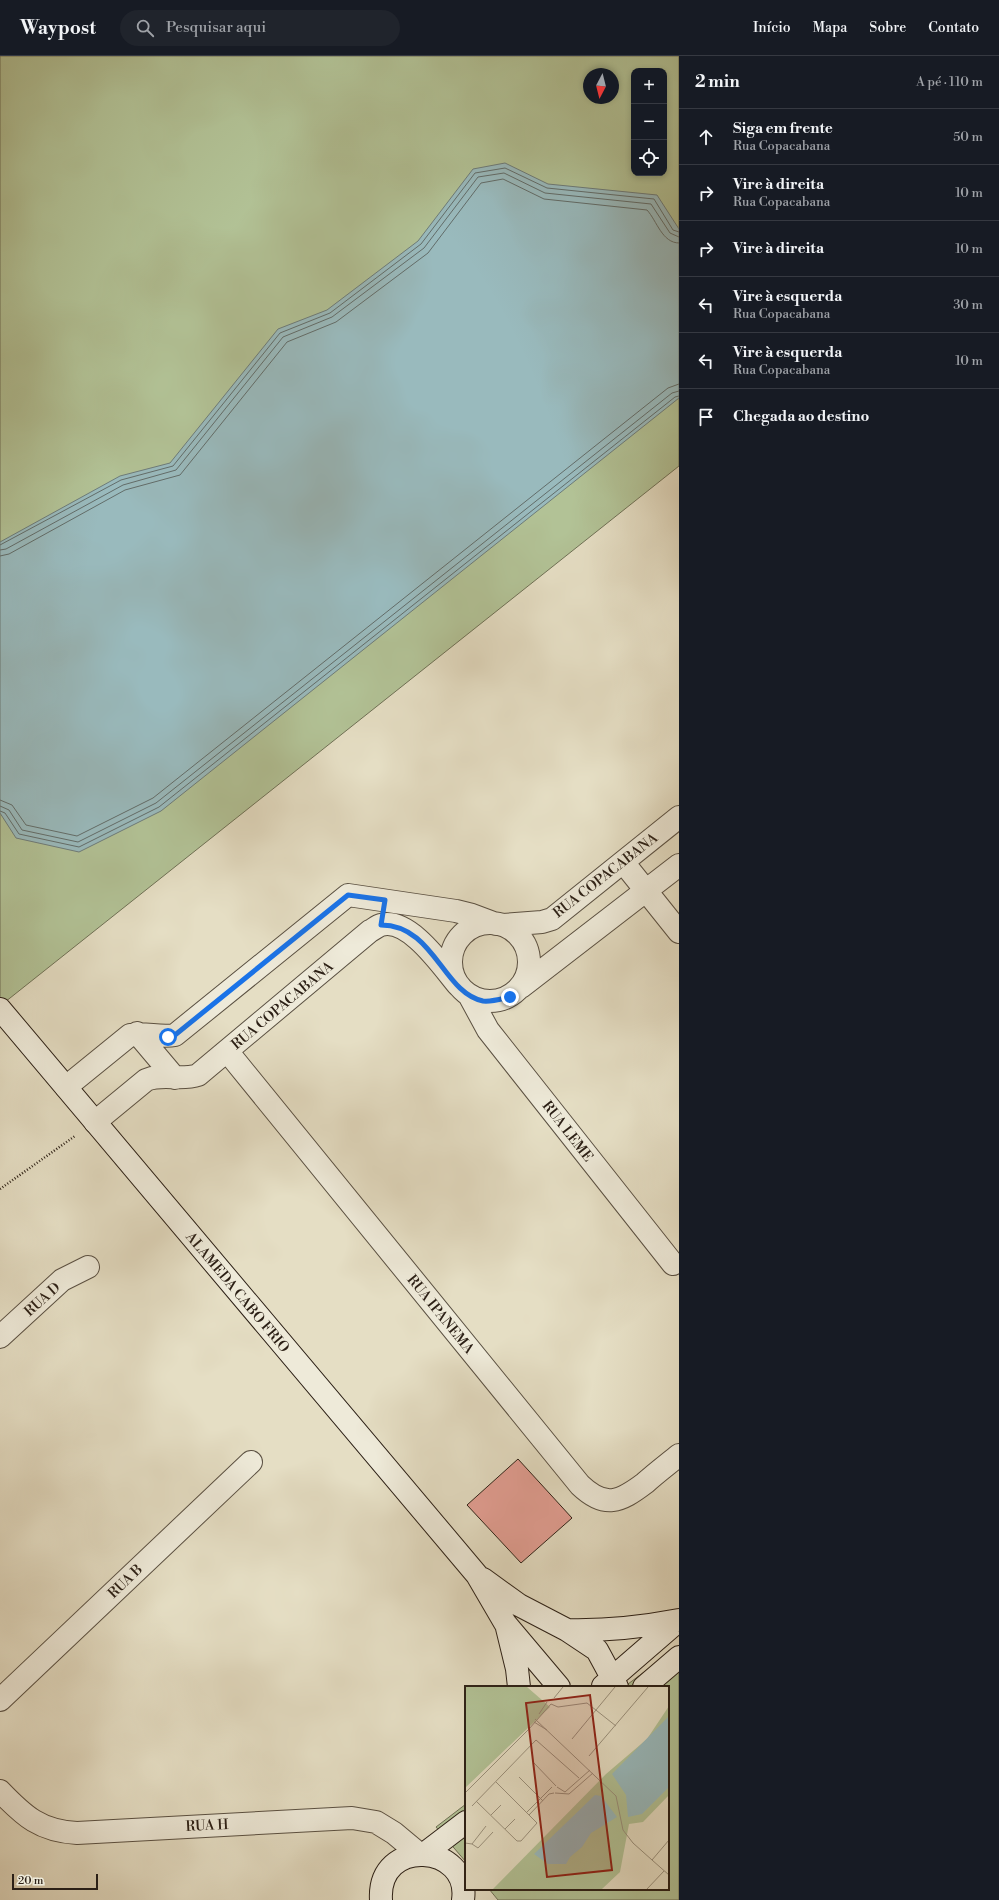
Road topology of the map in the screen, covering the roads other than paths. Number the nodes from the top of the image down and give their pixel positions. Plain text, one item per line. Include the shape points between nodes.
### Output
1 (679, 817) edge
2 (622, 862) junction
3 (679, 865) edge
4 (646, 891) junction
5 (385, 900) junction
6 (381, 925) junction
7 (499, 925) junction
8 (679, 932) edge
9 (520, 988) junction
10 (463, 990) junction
11 (0, 1009) edge
12 (137, 1033) junction
13 (227, 1051) junction
14 (175, 1078) junction
15 (66, 1087) junction
16 (95, 1122) junction
17 (673, 1264) dead end
18 (88, 1267) dead end
19 (0, 1337) edge
20 (679, 1455) edge
21 (251, 1462) dead end
22 (477, 1575) junction
23 (679, 1620) edge
24 (505, 1623) junction
25 (568, 1630) junction
26 (679, 1657) edge
27 (610, 1684) edge
28 (519, 1686) edge
29 (558, 1686) edge
30 (645, 1686) edge
31 (0, 1700) edge
32 (0, 1791) edge
33 (465, 1823) edge
34 (421, 1854) junction
35 (464, 1890) edge
36 (381, 1900) edge

1 - 2 street, RUA COPACABANA
2 - 4 street
2 - 7 street, RUA COPACABANA via 552,919
3 - 4 street
4 - 8 street
4 - 9 street
5 - 6 street
5 - 7 street, RUA COPACABANA via 467,914
5 - 12 street, RUA COPACABANA via 348,895 175,1035 168,1037
6 - 10 street via 392,925 418,939
6 - 13 street, RUA COPACABANA via 370,931
7 - 9 street, RUA COPACABANA via 516,933 526,945 530,960 528,975
7 - 10 street, RUA COPACABANA via 477,926 465,933 456,943 452,956 452,971
9 - 10 street via 510,997 496,1001 482,1000
10 - 17 street, RUA LEME via 488,1030
11 - 15 street, ALAMEDA CABO FRIO
12 - 14 street
12 - 15 street via 130,1034
13 - 14 street, RUA COPACABANA via 198,1075
13 - 20 street, RUA IPANEMA via 589,1494 603,1500 618,1501 630,1495
14 - 16 street, RUA COPACABANA via 153,1077 146,1080
15 - 16 street, ALAMEDA CABO FRIO
16 - 22 street, ALAMEDA CABO FRIO
18 - 19 street, RUA D via 62,1280
21 - 31 street, RUA B
22 - 24 street, ALAMEDA CABO FRIO
22 - 25 street, ALAMEDA CABO FRIO via 519,1605
23 - 25 street via 602,1630
23 - 27 street
24 - 28 street
24 - 29 street, ALAMEDA CABO FRIO
25 - 27 street, ALAMEDA CABO FRIO via 597,1650
26 - 30 street
32 - 34 street, RUA H via 23,1814 59,1832 352,1818 376,1822
33 - 34 street
34 - 35 street via 435,1856 453,1868
34 - 36 street via 403,1858 394,1864 383,1882

